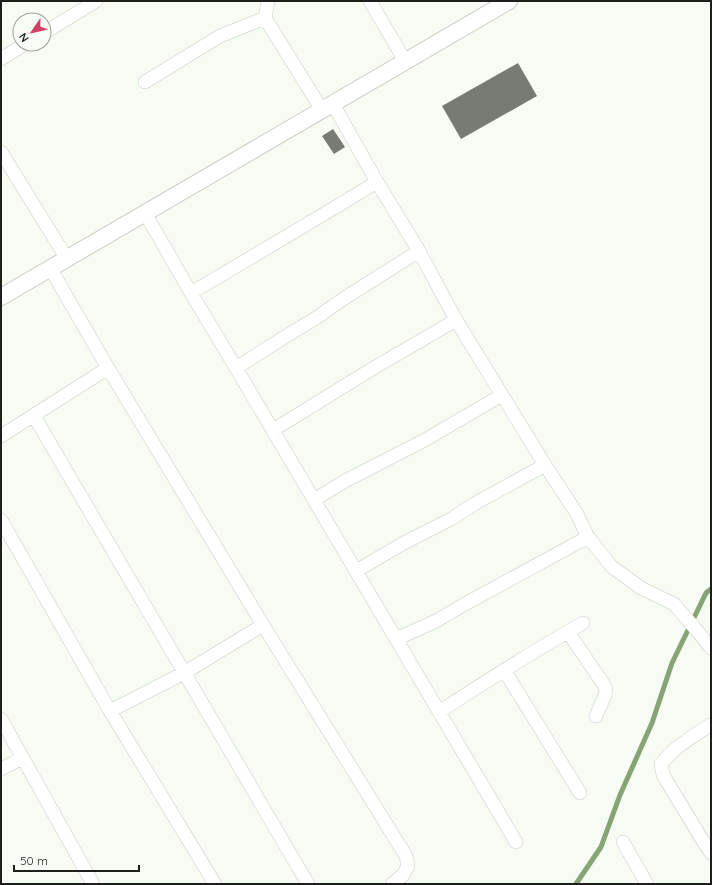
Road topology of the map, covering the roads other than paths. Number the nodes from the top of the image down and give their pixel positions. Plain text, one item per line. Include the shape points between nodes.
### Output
1 (96, 1) edge
2 (268, 1) edge
3 (370, 1) edge
4 (509, 1) edge
5 (265, 18) junction
6 (52, 28) edge
7 (12, 52) edge
8 (1, 59) edge
9 (405, 61) junction
10 (145, 82) dead end
11 (327, 107) junction
12 (1, 152) edge
13 (377, 182) junction
14 (145, 213) junction
15 (419, 251) junction
16 (67, 259) junction
17 (50, 268) junction
18 (191, 293) junction
19 (1, 298) edge
20 (456, 320) junction
21 (108, 368) junction
22 (236, 368) junction
23 (502, 395) junction
24 (34, 416) junction
25 (273, 430) junction
26 (1, 436) edge
27 (545, 465) junction
28 (314, 500) junction
29 (1, 520) edge
30 (588, 537) junction
31 (356, 571) junction
32 (583, 623) dead end
33 (263, 625) junction
34 (568, 632) junction
35 (396, 639) junction
36 (711, 648) edge
37 (504, 670) junction
38 (184, 673) junction
39 (110, 711) junction
40 (440, 712) junction
41 (596, 716) dead end
42 (1, 719) edge
43 (710, 725) dead end
44 (23, 758) junction
45 (1, 769) edge
46 (580, 793) dead end
47 (707, 839) edge
48 (516, 842) dead end
49 (623, 842) dead end
50 (711, 853) edge
51 (93, 884) edge
52 (215, 884) edge
53 (308, 884) edge
54 (392, 884) edge
55 (647, 884) edge

1 - 6 street
2 - 5 street
3 - 9 street
4 - 9 street
5 - 10 street via 220,36
5 - 11 street
7 - 8 street
9 - 11 street
11 - 13 street
11 - 14 street
12 - 16 street
13 - 15 street
13 - 18 street
14 - 16 street
14 - 18 street
15 - 20 street
15 - 22 street
16 - 17 street
17 - 19 street
17 - 21 street
18 - 22 street
20 - 23 street
20 - 25 street
21 - 24 street
21 - 33 street
22 - 25 street
23 - 27 street
23 - 28 street
24 - 26 street
24 - 38 street
25 - 28 street
27 - 30 street via 577,514
27 - 31 street
28 - 31 street
29 - 39 street
30 - 35 street via 436,621
30 - 36 street via 612,567 641,588 674,604
31 - 35 street
32 - 34 street
33 - 38 street
33 - 54 street via 406,856 408,866 403,875
34 - 37 street
34 - 41 street via 606,689
35 - 40 street
37 - 40 street
37 - 46 street
38 - 39 street
38 - 53 street
39 - 52 street
40 - 48 street
42 - 44 street
43 - 47 street via 675,748 661,764 663,775
44 - 45 street
44 - 51 street
47 - 50 street
49 - 55 street

